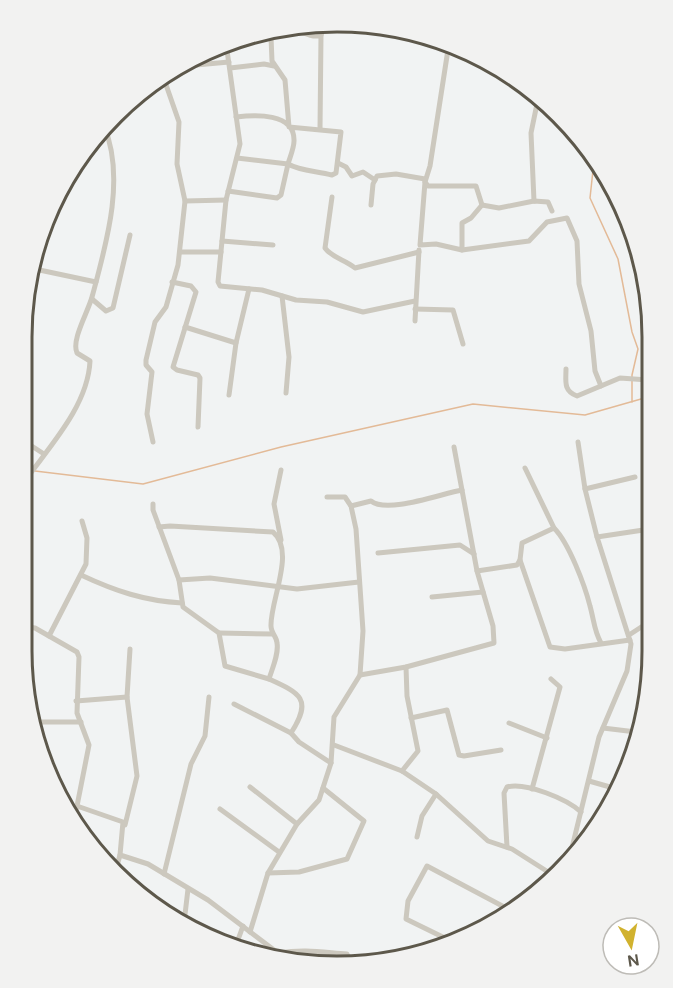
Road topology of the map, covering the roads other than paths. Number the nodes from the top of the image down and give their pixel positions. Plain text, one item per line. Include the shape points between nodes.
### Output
1 (322, 32) edge
2 (303, 33) edge
3 (321, 35) junction
4 (271, 39) edge
5 (227, 52) edge
6 (447, 53) edge
7 (229, 65) junction
8 (197, 66) edge
9 (274, 66) junction
10 (165, 84) edge
11 (537, 106) edge
12 (236, 117) junction
13 (289, 127) junction
14 (320, 129) junction
15 (107, 135) edge
16 (237, 158) junction
17 (338, 163) junction
18 (288, 164) junction
19 (375, 180) junction
20 (425, 181) junction
21 (228, 191) junction
22 (332, 197) dead end
23 (226, 200) junction
24 (185, 201) junction
25 (534, 201) junction
26 (371, 205) dead end
27 (482, 205) junction
28 (552, 211) dead end
29 (130, 236) dead end
30 (222, 241) junction
31 (273, 245) dead end
32 (420, 245) junction
33 (462, 250) junction
34 (180, 252) junction
35 (221, 252) junction
36 (419, 252) junction
37 (39, 270) edge
38 (96, 282) junction
39 (172, 282) junction
40 (249, 289) junction
41 (282, 296) junction
42 (92, 299) junction
43 (415, 301) junction
44 (415, 309) junction
45 (415, 321) dead end
46 (185, 327) junction
47 (236, 343) junction
48 (463, 344) dead end
49 (566, 369) dead end
50 (642, 380) edge
51 (601, 386) junction
52 (286, 393) dead end
53 (229, 394) dead end
54 (198, 427) dead end
55 (153, 442) dead end
56 (578, 442) dead end
57 (32, 446) edge
58 (454, 447) dead end
59 (44, 454) junction
60 (525, 468) dead end
61 (281, 470) dead end
62 (32, 471) edge
63 (635, 477) dead end
64 (585, 489) junction
65 (462, 490) junction
66 (327, 497) dead end
67 (153, 504) dead end
68 (351, 506) junction
69 (82, 521) dead end
70 (159, 527) junction
71 (554, 528) junction
72 (642, 530) edge
73 (597, 537) junction
74 (282, 544) junction
75 (378, 552) dead end
76 (474, 554) junction
77 (520, 560) junction
78 (477, 571) junction
79 (81, 574) junction
80 (179, 580) junction
81 (359, 582) junction
82 (278, 587) junction
83 (483, 592) junction
84 (432, 597) dead end
85 (182, 603) junction
86 (32, 628) edge
87 (642, 628) edge
88 (219, 633) junction
89 (273, 634) junction
90 (49, 636) junction
91 (630, 638) junction
92 (601, 643) junction
93 (130, 649) dead end
94 (406, 667) junction
95 (360, 675) junction
96 (269, 679) junction
97 (551, 679) dead end
98 (126, 697) junction
99 (208, 697) dead end
100 (76, 701) junction
101 (234, 704) dead end
102 (411, 718) junction
103 (40, 722) edge
104 (81, 722) junction
105 (509, 723) dead end
106 (603, 728) junction
107 (631, 731) edge
108 (291, 733) junction
109 (547, 738) junction
110 (334, 745) junction
111 (501, 750) dead end
112 (331, 763) junction
113 (402, 771) junction
114 (589, 781) junction
115 (250, 787) dead end
116 (610, 787) edge
117 (323, 788) junction
118 (532, 789) junction
119 (436, 794) junction
120 (77, 806) junction
121 (220, 809) dead end
122 (76, 810) edge
123 (581, 812) junction
124 (297, 824) junction
125 (125, 825) junction
126 (575, 836) junction
127 (578, 836) edge
128 (417, 837) dead end
129 (573, 844) edge
130 (507, 847) junction
131 (279, 852) junction
132 (120, 855) junction
133 (118, 864) edge
134 (547, 872) edge
135 (267, 873) junction
136 (164, 874) junction
137 (188, 889) junction
138 (504, 907) edge
139 (185, 916) edge
140 (243, 926) junction
141 (250, 932) junction
142 (443, 937) edge
143 (238, 940) edge
144 (274, 950) edge
145 (283, 952) edge
146 (347, 956) edge

1 - 3 street
2 - 3 street
3 - 14 street
4 - 9 street
5 - 7 street
6 - 20 street
7 - 8 street
7 - 9 street
7 - 12 street
9 - 13 street via 285,80
10 - 24 street via 179,122 177,164
11 - 25 street via 531,133
12 - 13 street via 264,114
12 - 16 street via 240,144
13 - 14 street
13 - 18 street via 294,140
14 - 17 street via 341,132
15 - 38 street via 114,164 112,211
16 - 18 street
16 - 21 street
17 - 18 street via 335,175
17 - 19 street via 352,176 363,172
18 - 21 street via 277,198
19 - 20 street via 377,176 396,174
19 - 26 street
20 - 27 street via 428,186 476,186
20 - 32 street
21 - 23 street
22 - 36 street via 325,248 329,253 355,268
23 - 24 street
23 - 30 street
24 - 34 street
25 - 27 street via 498,208
25 - 28 street via 548,202
27 - 33 street via 462,223
29 - 42 street via 113,308 106,311
30 - 31 street
30 - 35 street
32 - 33 street
32 - 36 street
33 - 51 street via 529,241 547,222 567,218 577,242 579,284
34 - 35 street
34 - 39 street
35 - 40 street via 220,286
36 - 43 street
37 - 38 street
38 - 42 street
39 - 46 street via 191,286 196,292
39 - 55 street via 166,308 155,322 146,360 152,372 147,414
40 - 41 street
40 - 47 street
41 - 43 street via 363,312
41 - 52 street via 288,357
42 - 59 street via 75,345 77,353 90,361 87,380 79,402
43 - 44 street
44 - 45 street
44 - 48 street via 453,310
46 - 47 street
46 - 54 street via 172,367 200,378
47 - 53 street
49 - 51 street via 565,387 570,394 577,396
50 - 51 street via 620,378
56 - 64 street
57 - 59 street
58 - 65 street
59 - 62 street
60 - 71 street
61 - 74 street via 274,504
63 - 64 street
64 - 73 street
65 - 68 street via 398,507 381,507 371,501
65 - 76 street
66 - 68 street via 345,497
67 - 70 street
68 - 81 street
69 - 79 street via 87,546
70 - 74 street via 273,532
70 - 80 street
71 - 77 street via 522,543
71 - 92 street via 576,567
72 - 73 street
73 - 91 street
74 - 82 street
75 - 76 street via 460,545
76 - 78 street
77 - 78 street via 510,567
77 - 92 street via 550,647 565,649
78 - 83 street
79 - 85 street via 118,592 154,602
79 - 90 street
80 - 82 street via 210,578
80 - 85 street
81 - 82 street via 302,589
81 - 95 street via 363,631
82 - 89 street
83 - 84 street
83 - 94 street via 494,643
85 - 88 street via 188,612
86 - 90 street
87 - 91 street
88 - 89 street
88 - 96 street via 225,666
89 - 96 street via 278,649
90 - 100 street via 77,652
91 - 92 street
91 - 106 street via 627,671
93 - 98 street
94 - 95 street
94 - 102 street
95 - 110 street via 334,717
96 - 108 street via 302,698 303,707
97 - 109 street via 560,687
98 - 100 street
98 - 125 street via 136,776
99 - 136 street via 205,736 191,764
100 - 104 street
101 - 108 street
102 - 111 street via 447,710 459,755
102 - 113 street via 418,751
103 - 104 street
104 - 120 street via 89,754
105 - 109 street
106 - 107 street
106 - 114 street
108 - 112 street
109 - 118 street
110 - 112 street
110 - 113 street
112 - 117 street
113 - 119 street
114 - 116 street
114 - 123 street
115 - 124 street
117 - 124 street via 309,814
117 - 135 street via 364,821 347,859 299,872
118 - 123 street via 557,797
118 - 130 street via 511,786 504,793
119 - 128 street via 422,816
119 - 130 street via 488,842
120 - 122 street
120 - 125 street
121 - 131 street
123 - 126 street
124 - 131 street
125 - 132 street
126 - 127 street
126 - 129 street
130 - 134 street
131 - 135 street
132 - 133 street
132 - 136 street
135 - 141 street
136 - 137 street
137 - 139 street
137 - 140 street
138 - 142 street via 427,866 408,901 406,919
140 - 141 street
140 - 143 street
141 - 144 street
145 - 146 street via 322,950

